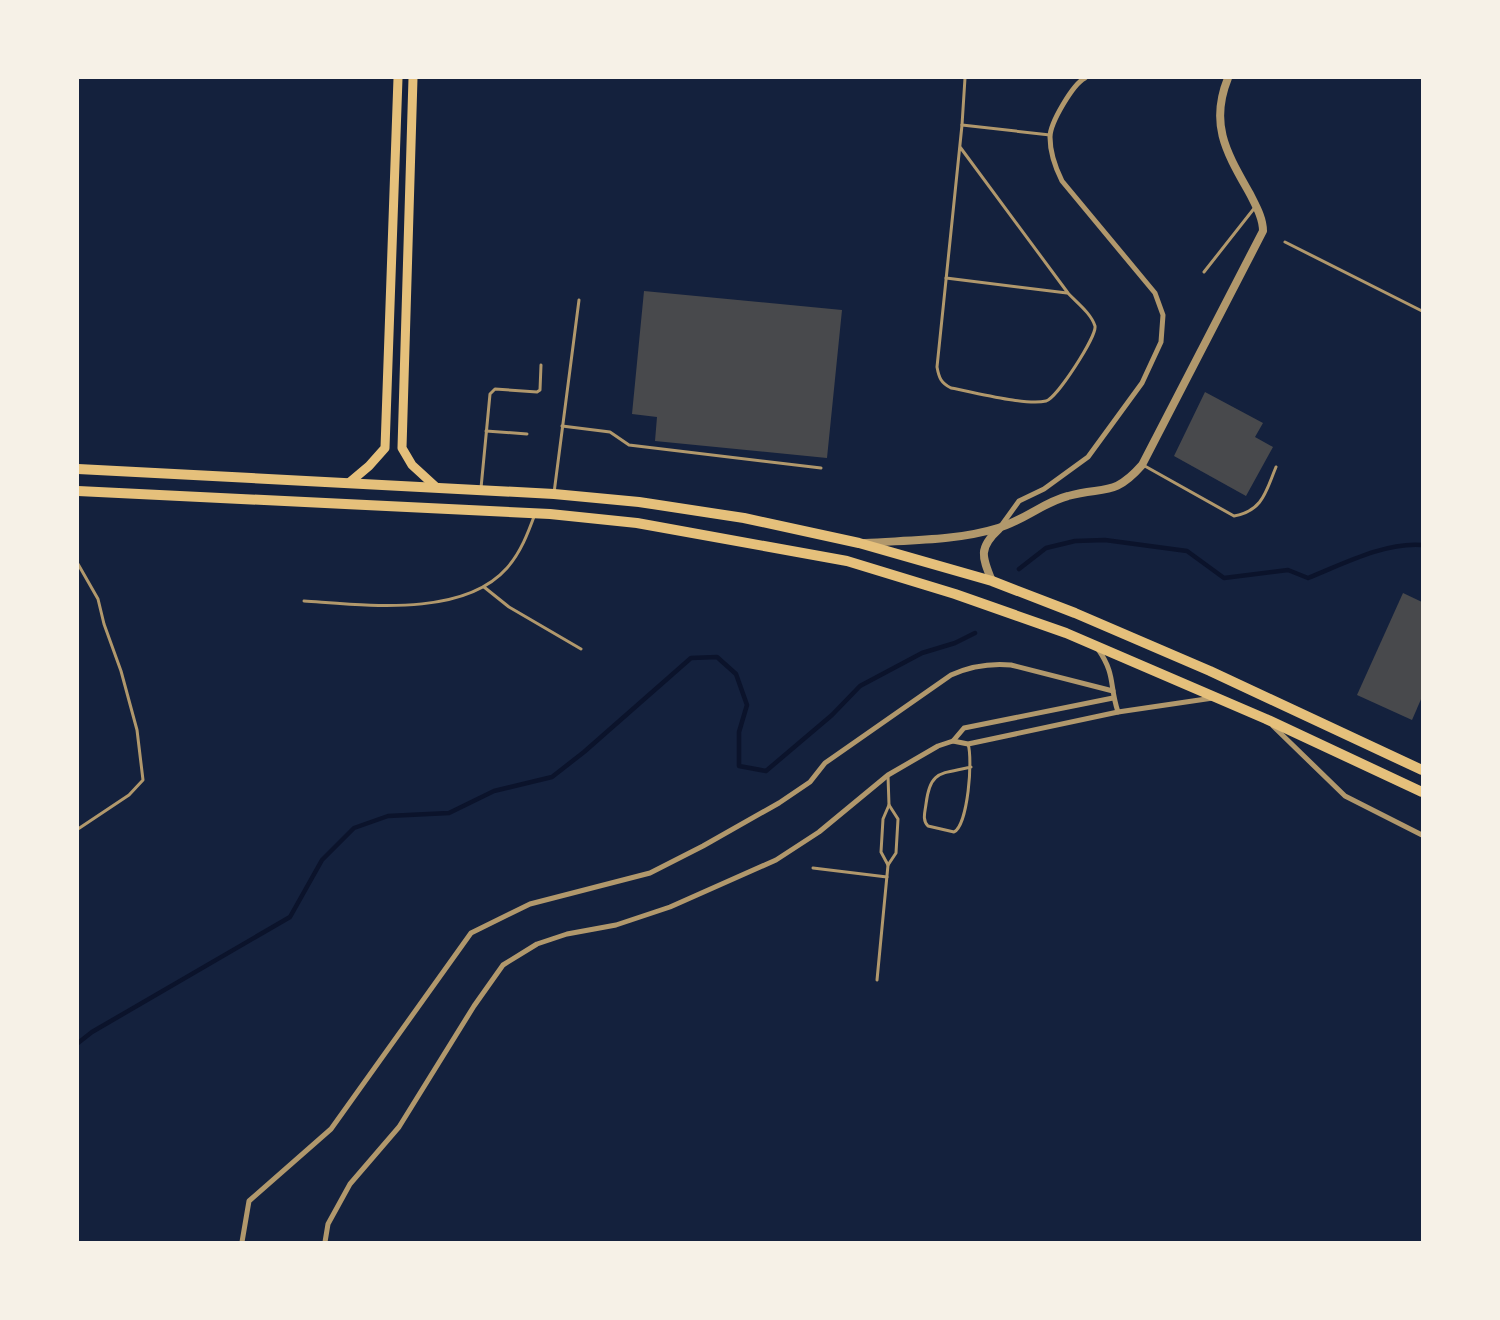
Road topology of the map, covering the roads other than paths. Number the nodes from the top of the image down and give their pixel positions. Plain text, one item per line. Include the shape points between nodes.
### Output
1 (398, 78) edge
2 (414, 78) edge
3 (965, 78) edge
4 (1085, 78) edge
5 (1228, 78) edge
6 (962, 125) junction
7 (1050, 134) junction
8 (960, 147) junction
9 (1256, 206) junction
10 (1285, 242) dead end
11 (1204, 272) dead end
12 (946, 278) junction
13 (1068, 293) junction
14 (579, 300) dead end
15 (1422, 311) edge
16 (541, 365) dead end
17 (562, 426) junction
18 (486, 431) junction
19 (528, 434) dead end
20 (385, 448) junction
21 (402, 448) junction
22 (1142, 465) junction
23 (1276, 467) dead end
24 (821, 468) dead end
25 (78, 469) edge
26 (350, 482) junction
27 (436, 487) junction
28 (480, 489) junction
29 (78, 491) edge
30 (554, 494) junction
31 (536, 514) junction
32 (1000, 527) junction
33 (859, 543) junction
34 (78, 564) edge
35 (992, 581) junction
36 (484, 587) junction
37 (304, 601) dead end
38 (1095, 644) junction
39 (581, 649) dead end
40 (1113, 691) junction
41 (1114, 698) junction
42 (1218, 698) junction
43 (1118, 712) junction
44 (1266, 719) junction
45 (953, 741) junction
46 (968, 744) junction
47 (971, 767) junction
48 (1422, 770) edge
49 (888, 775) junction
50 (1422, 792) edge
51 (889, 805) junction
52 (78, 829) edge
53 (1422, 834) edge
54 (888, 865) junction
55 (813, 868) dead end
56 (887, 877) junction
57 (877, 980) dead end
58 (242, 1242) edge
59 (326, 1242) edge

1 - 20 main road
2 - 21 main road
3 - 6 lane
4 - 7 street via 1079,80 1065,100
5 - 9 street via 1221,96 1219,115 1222,138 1228,156
6 - 7 lane
6 - 8 lane
7 - 32 street via 1053,162 1062,181 1155,293 1163,316 1161,342 1142,383 1088,457 1044,489 1020,501
8 - 12 lane
8 - 13 lane
9 - 11 lane
9 - 22 street via 1263,231
10 - 15 lane
12 - 13 lane
12 - 13 lane via 938,377 951,388 1023,400 1047,400 1054,396 1094,335 1095,326
14 - 17 lane
16 - 18 lane via 540,390 537,392 491,391
17 - 24 lane via 610,432 629,445
17 - 30 lane
18 - 19 lane
18 - 28 lane
20 - 21 main road
20 - 26 main road
21 - 27 main road via 412,465
22 - 23 lane via 1234,516 1255,509
22 - 32 street via 1129,480 1109,490 1067,496
25 - 26 highway
26 - 27 highway
27 - 28 highway
28 - 30 highway
29 - 31 highway
30 - 33 highway via 639,502 744,518
31 - 36 lane via 524,543 507,568
31 - 38 highway via 637,523 847,561 955,594
32 - 33 street via 948,537
32 - 35 street via 984,545 985,565
33 - 35 highway
34 - 52 lane via 98,599 122,671 137,730 143,780 129,795
35 - 48 highway via 1210,671
36 - 37 lane via 446,600 388,608
36 - 39 lane via 508,607
38 - 40 street via 1108,664
38 - 42 highway
40 - 41 street
40 - 58 street via 1011,665 967,668 951,675 824,763 810,782 779,803 703,846 650,872 530,904 471,933 331,1129 249,1202
41 - 43 street
41 - 45 street via 964,728
42 - 43 street
42 - 44 highway
43 - 46 street
44 - 50 highway
44 - 53 street via 1344,796
45 - 46 street
45 - 49 street via 938,746
46 - 47 lane
47 - 47 lane via 959,829 954,832 928,826 924,819 928,786 932,780 940,774
49 - 51 lane
49 - 59 street via 819,832 776,860 670,907 616,925 567,934 537,944 503,965 399,1127 350,1184 328,1224
51 - 54 lane via 883,819 881,852
51 - 54 lane via 898,819 896,853
54 - 56 lane
55 - 56 lane
56 - 57 lane

